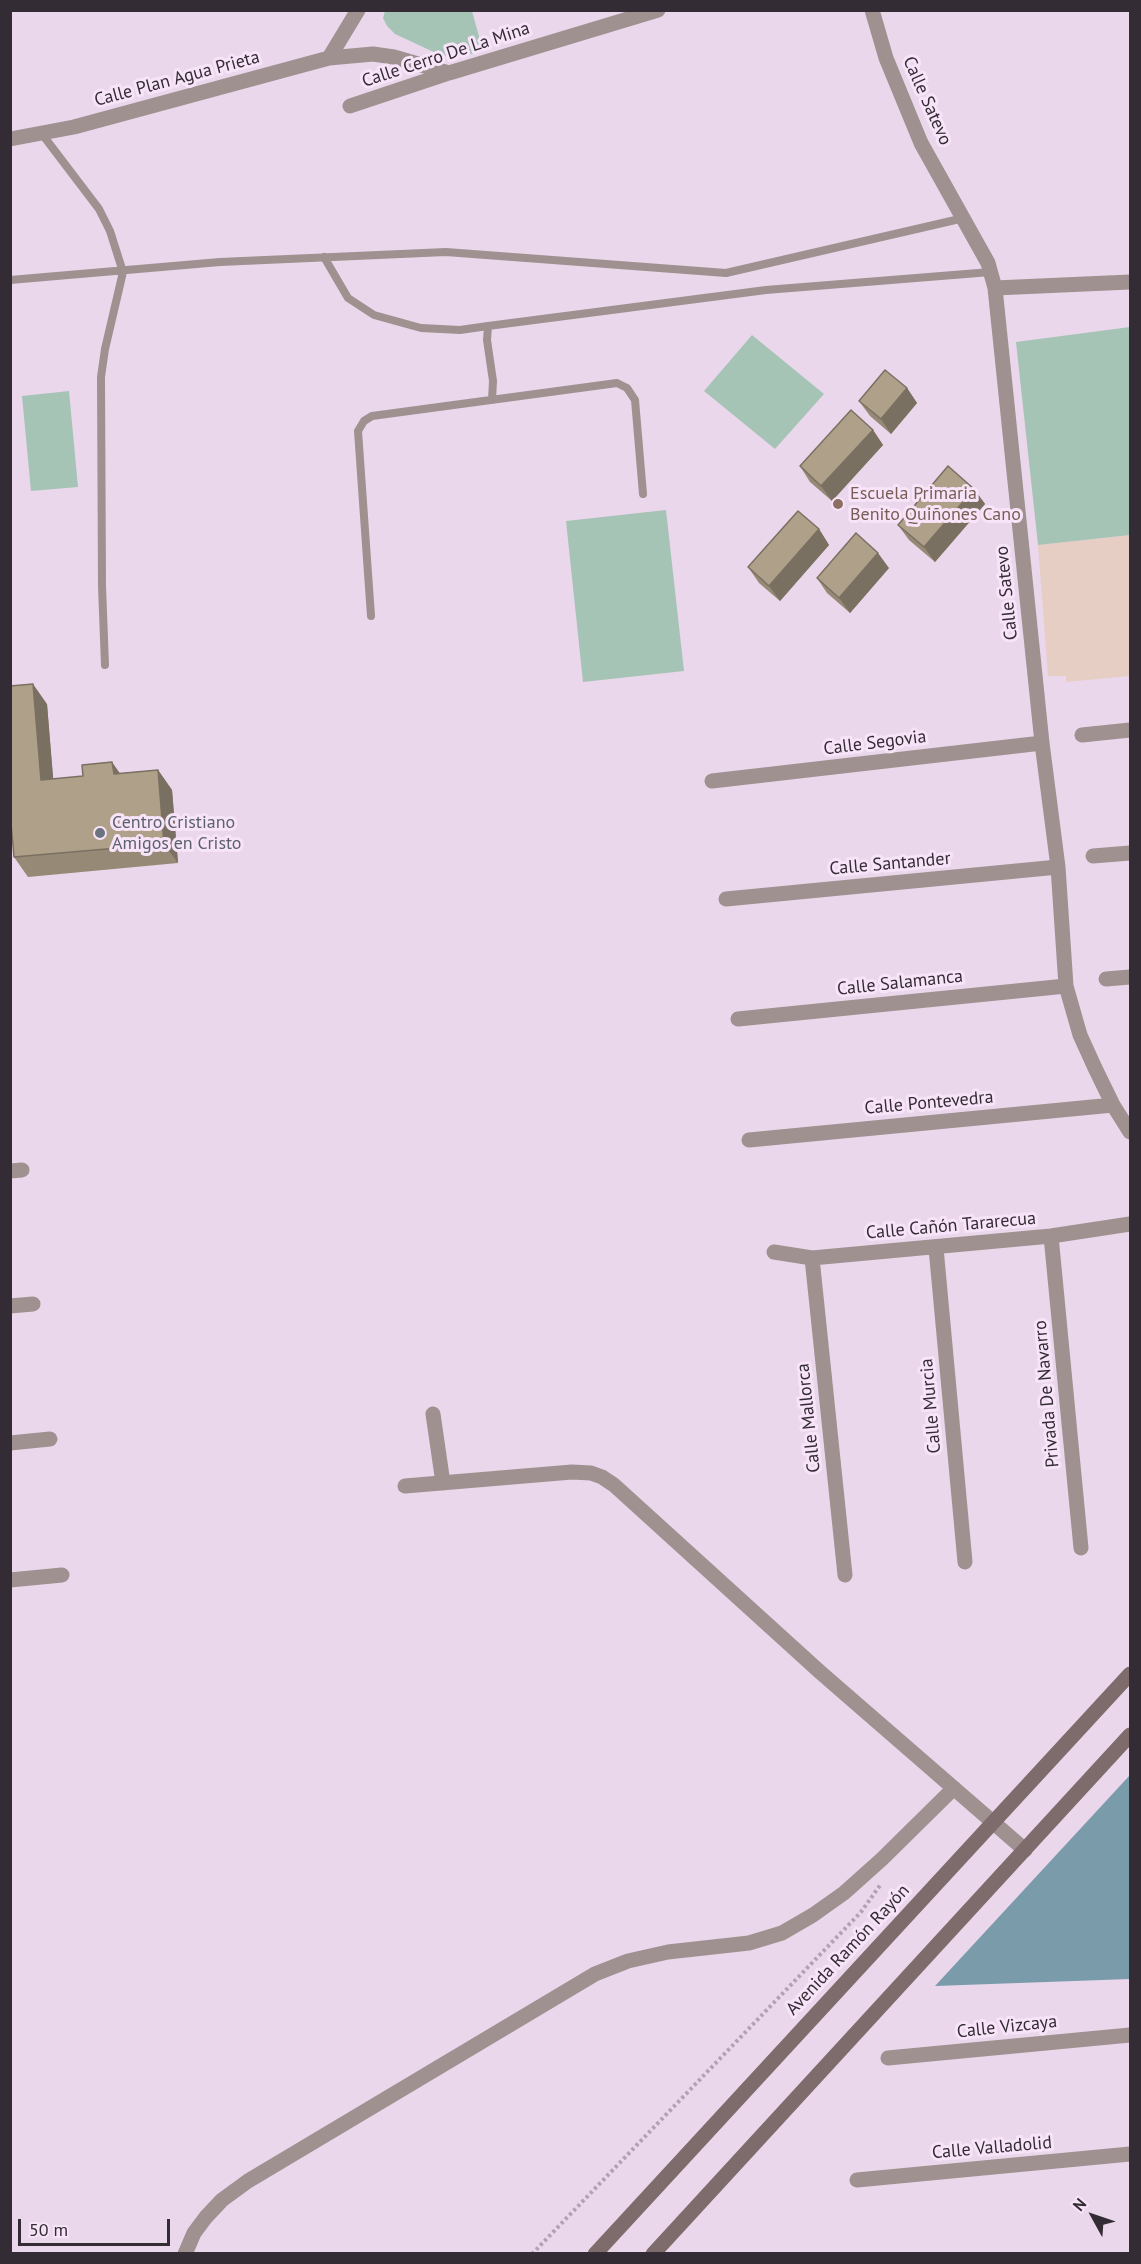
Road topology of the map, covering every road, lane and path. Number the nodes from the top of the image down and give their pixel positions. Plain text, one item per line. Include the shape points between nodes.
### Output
1 (358, 10) edge
2 (658, 10) edge
3 (872, 10) edge
4 (329, 58) junction
5 (449, 73) junction
6 (350, 106) dead end
7 (42, 134) junction
8 (10, 139) edge
9 (964, 218) junction
10 (324, 257) junction
11 (123, 272) junction
12 (991, 272) junction
13 (10, 280) edge
14 (1131, 282) edge
15 (995, 288) junction
16 (488, 326) junction
17 (492, 400) junction
18 (643, 494) dead end
19 (371, 616) dead end
20 (105, 665) dead end
21 (1131, 730) edge
22 (1082, 735) dead end
23 (1042, 743) junction
24 (712, 781) dead end
25 (1131, 853) edge
26 (1093, 856) dead end
27 (1058, 867) junction
28 (726, 899) dead end
29 (1131, 977) edge
30 (1106, 979) dead end
31 (1066, 986) junction
32 (738, 1019) dead end
33 (1113, 1105) junction
34 (1131, 1132) edge
35 (749, 1140) dead end
36 (1131, 1224) edge
37 (1051, 1236) junction
38 (936, 1248) junction
39 (774, 1252) dead end
40 (812, 1258) junction
41 (33, 1305) dead end
42 (10, 1306) edge
43 (433, 1414) dead end
44 (50, 1439) dead end
45 (10, 1443) edge
46 (443, 1482) junction
47 (405, 1486) dead end
48 (1081, 1548) dead end
49 (964, 1562) dead end
50 (62, 1575) dead end
51 (845, 1575) dead end
52 (10, 1580) edge
53 (1131, 1674) edge
54 (1131, 1735) edge
55 (954, 1788) junction
56 (994, 1822) junction
57 (1025, 1850) junction
58 (884, 1880) dead end
59 (1131, 2035) edge
60 (888, 2058) dead end
61 (1131, 2154) edge
62 (857, 2180) dead end
63 (185, 2253) edge
64 (532, 2253) edge
65 (595, 2253) edge
66 (653, 2253) edge

1 - 4 street
2 - 5 street, Calle Cerro De La Mina
3 - 9 street, Calle Satevo via 886,58 921,143
4 - 5 street, Calle Plan Agua Prieta via 373,54
4 - 7 street, Calle Plan Agua Prieta
5 - 6 street, Calle Cerro De La Mina
7 - 8 street, Calle Plan Agua Prieta
7 - 11 lane via 99,209
9 - 10 lane via 726,273 446,252
9 - 12 street, Calle Satevo
10 - 11 lane
10 - 16 lane via 348,298 374,315 421,328 460,330
11 - 13 lane
11 - 20 lane via 101,377
12 - 15 street, Calle Satevo
12 - 16 lane via 766,290
14 - 15 street
15 - 23 street, Calle Satevo
16 - 17 lane
17 - 18 lane via 617,383 627,388 635,400
17 - 19 lane via 372,416 358,431
21 - 22 street
23 - 24 street, Calle Segovia
23 - 27 street, Calle Satevo
25 - 26 street
27 - 28 street, Calle Santander
27 - 31 street, Calle Satevo
29 - 30 street
31 - 32 street, Calle Salamanca
31 - 33 street, Calle Satevo via 1080,1035
33 - 34 street, Calle Satevo
33 - 35 street, Calle Pontevedra
36 - 37 street, Calle Cañón Tararecua
37 - 38 street, Calle Cañón Tararecua
37 - 48 street, Privada De Navarro
38 - 40 street, Calle Cañón Tararecua
38 - 49 street, Calle Murcia
39 - 40 street, Calle Cañón Tararecua
40 - 51 street, Calle Mallorca
41 - 42 street
43 - 46 street
44 - 45 street
46 - 47 street
46 - 55 street via 572,1472 602,1477
50 - 52 street
53 - 56 main road, Avenida Ramón Rayón
54 - 57 main road
55 - 56 street
55 - 63 street via 882,1859 813,1915 782,1933 749,1943 668,1952 595,1974 248,2181 206,2217
56 - 57 street
56 - 65 main road, Avenida Ramón Rayón
57 - 66 main road
58 - 64 path via 861,1912
59 - 60 street, Calle Vizcaya
61 - 62 street, Calle Valladolid

